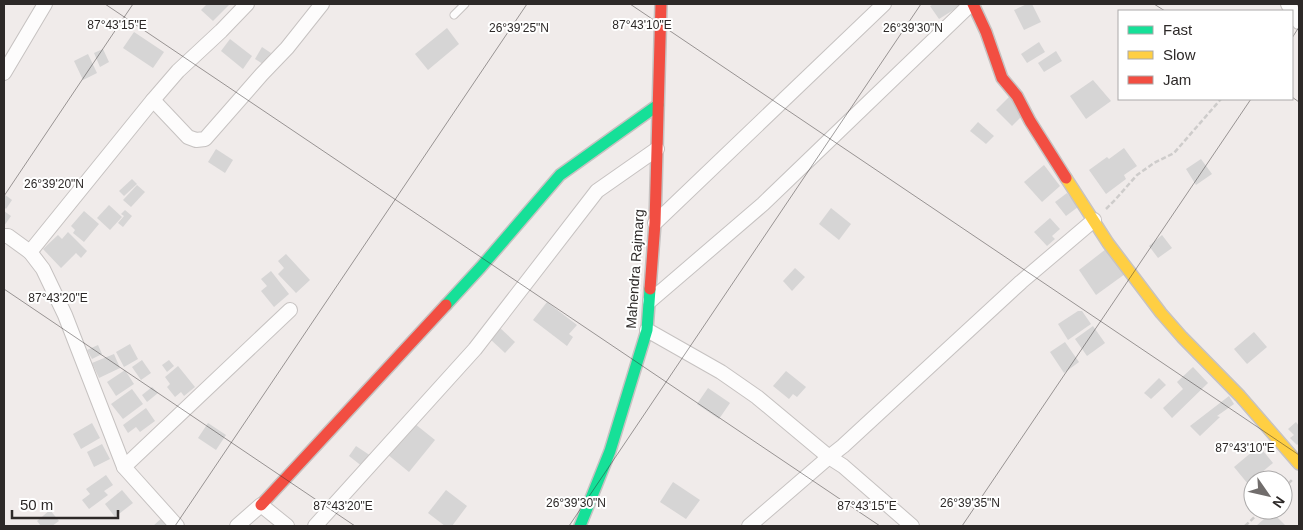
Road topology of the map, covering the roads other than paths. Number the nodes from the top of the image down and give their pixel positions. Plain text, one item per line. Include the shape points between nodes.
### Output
1 (45, 4) edge
2 (247, 4) edge
3 (322, 4) edge
4 (465, 4) edge
5 (662, 4) edge
6 (884, 4) edge
7 (972, 4) edge
8 (454, 15) dead end
9 (4, 73) edge
10 (153, 100) junction
11 (658, 105) junction
12 (657, 149) junction
13 (1094, 220) junction
14 (655, 223) junction
15 (4, 236) edge
16 (30, 252) junction
17 (650, 302) junction
18 (290, 310) dead end
19 (647, 330) junction
20 (829, 457) junction
21 (1299, 464) edge
22 (124, 467) junction
23 (261, 505) junction
24 (177, 526) edge
25 (237, 526) edge
26 (286, 526) edge
27 (315, 526) edge
28 (580, 526) edge
29 (749, 526) edge
30 (912, 526) edge

1 - 9 street
2 - 10 street
3 - 10 street via 288,48 205,139 188,137
4 - 8 lane
5 - 11 main road, Mahendra Rajmarg
6 - 14 street
7 - 13 main road via 1002,78 1017,96
7 - 17 street via 762,204
10 - 16 street
11 - 12 main road, Mahendra Rajmarg
11 - 23 main road via 560,175 481,267
12 - 14 main road, Mahendra Rajmarg
12 - 27 street via 597,191 476,349
13 - 20 street
13 - 21 main road via 1160,313 1240,396
14 - 17 main road, Mahendra Rajmarg
15 - 16 street
16 - 22 street via 43,269 65,315
17 - 19 main road, Mahendra Rajmarg
18 - 22 street
19 - 20 street via 757,396
19 - 28 main road, Mahendra Rajmarg via 610,452
20 - 29 street
20 - 30 street
22 - 24 street
23 - 25 street
23 - 26 street

